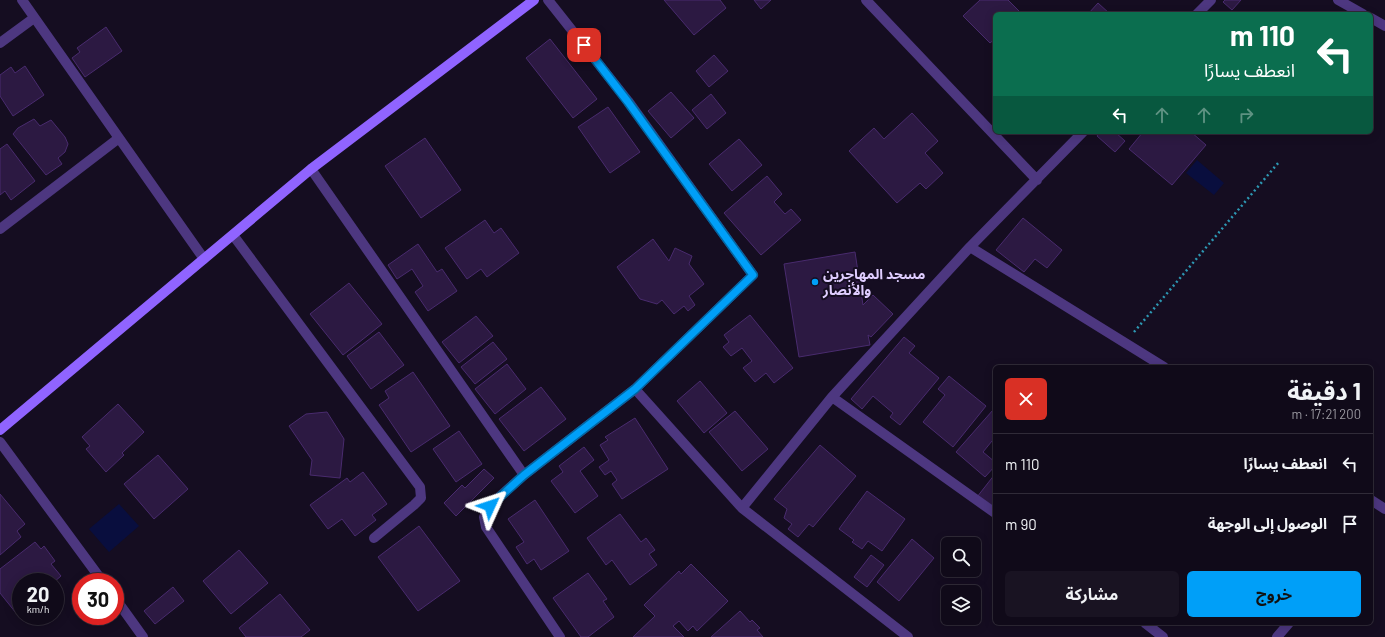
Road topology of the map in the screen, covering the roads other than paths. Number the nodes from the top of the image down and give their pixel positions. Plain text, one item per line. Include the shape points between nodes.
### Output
1 (22, 0) edge
2 (534, 0) edge
3 (548, 0) edge
4 (866, 0) edge
5 (1211, 0) edge
6 (1338, 0) edge
7 (1199, 12) edge
8 (1359, 12) edge
9 (34, 18) junction
10 (1373, 19) edge
11 (1385, 26) edge
12 (0, 43) edge
13 (993, 134) edge
14 (993, 134) edge
15 (1081, 134) edge
16 (119, 138) junction
17 (311, 169) junction
18 (1037, 180) junction
19 (0, 229) edge
20 (233, 235) junction
21 (970, 247) junction
22 (204, 258) junction
23 (1161, 365) edge
24 (635, 389) junction
25 (832, 397) junction
26 (0, 430) edge
27 (0, 442) edge
28 (524, 475) junction
29 (1373, 501) edge
30 (742, 508) junction
31 (1385, 509) edge
32 (993, 512) edge
33 (374, 538) dead end
34 (96, 573) edge
35 (124, 610) edge
36 (1147, 625) edge
37 (1287, 625) edge
38 (1161, 636) edge
39 (144, 637) edge
40 (560, 637) edge
41 (908, 637) edge
42 (1277, 637) edge

1 - 9 street
2 - 17 street
3 - 24 street via 628,102 753,275
4 - 13 street
5 - 7 street
6 - 8 street
9 - 12 street
9 - 16 street
10 - 11 street
14 - 18 street
15 - 18 street
16 - 19 street
16 - 22 street
17 - 20 street
17 - 28 street
18 - 21 street
20 - 22 street
20 - 33 street via 420,487 421,498
21 - 23 street
21 - 25 street
22 - 26 street
24 - 28 street
24 - 30 street
25 - 30 street
25 - 32 street
27 - 34 street
28 - 40 street via 490,506 484,517 486,527
29 - 31 street
30 - 41 street
35 - 39 street
36 - 38 street
37 - 42 street

